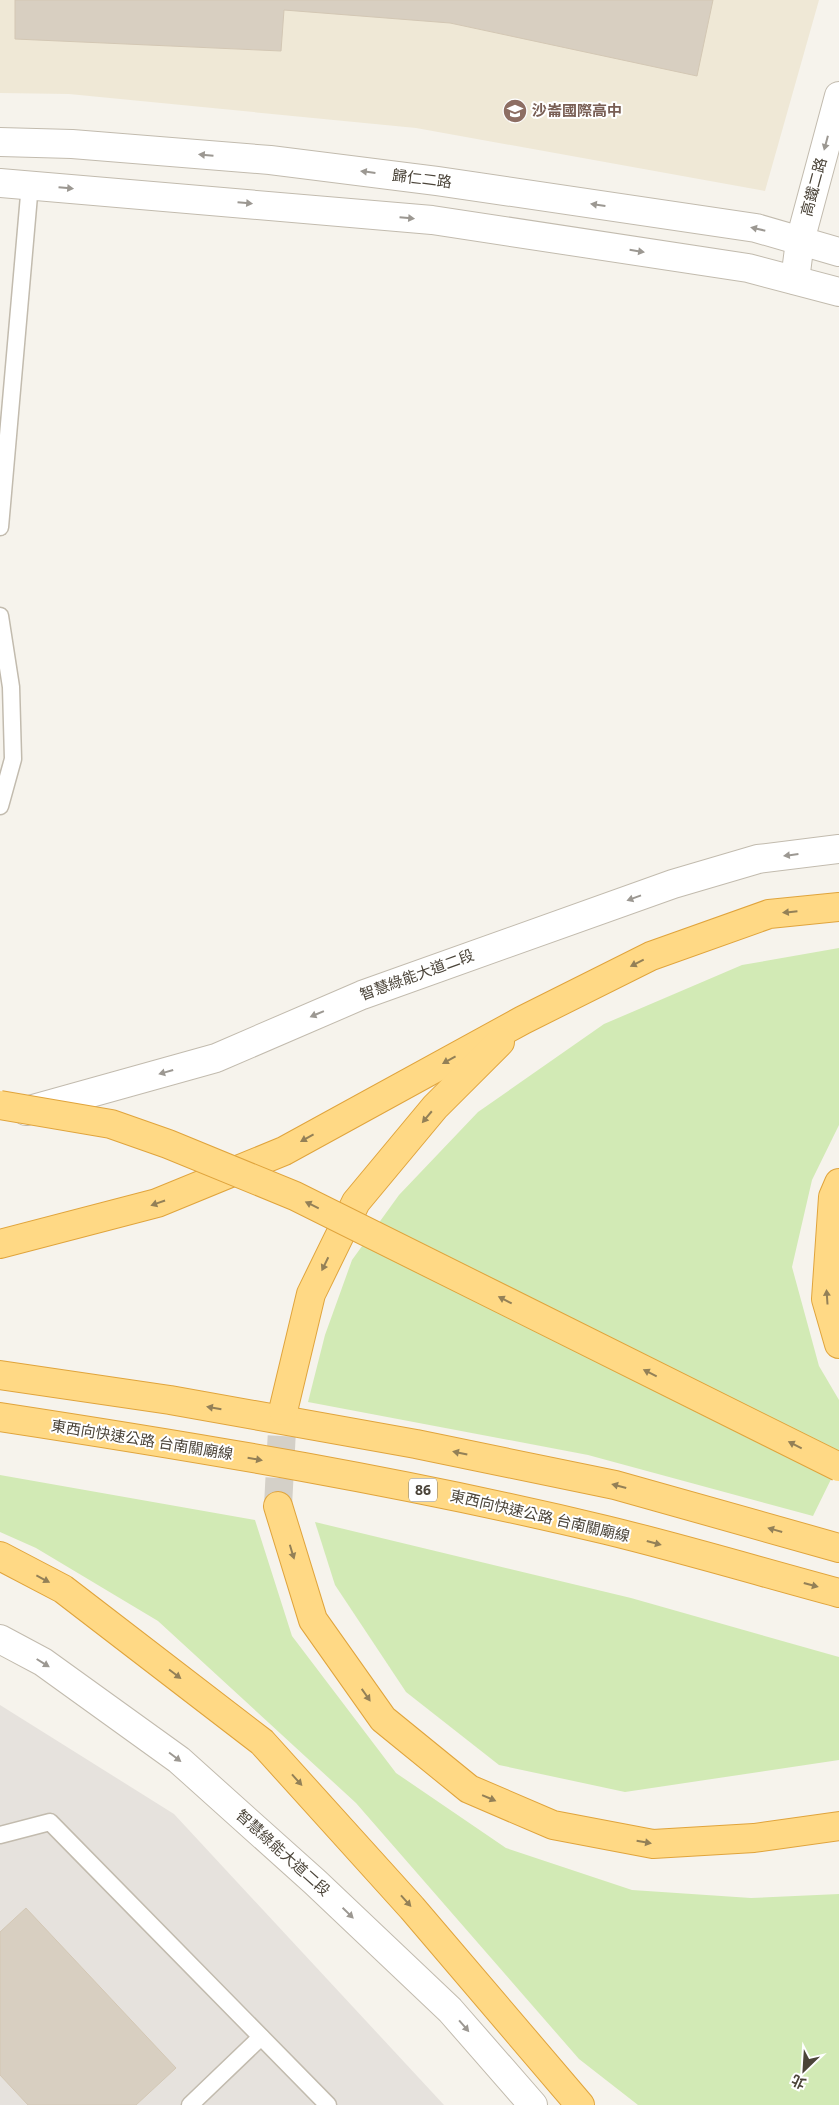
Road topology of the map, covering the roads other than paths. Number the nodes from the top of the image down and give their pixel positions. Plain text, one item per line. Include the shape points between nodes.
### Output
1 (839, 96) edge
2 (0, 142) edge
3 (0, 183) edge
4 (30, 184) junction
5 (800, 241) junction
6 (839, 252) edge
7 (839, 260) edge
8 (795, 280) junction
9 (834, 291) edge
10 (0, 527) edge
11 (0, 616) edge
12 (0, 806) edge
13 (839, 849) edge
14 (839, 907) edge
15 (523, 1020) junction
16 (0, 1105) edge
17 (0, 1119) edge
18 (839, 1184) edge
19 (0, 1244) edge
20 (839, 1344) edge
21 (0, 1375) edge
22 (283, 1410) tunnel mouth
23 (0, 1417) edge
24 (839, 1467) edge
25 (278, 1506) tunnel mouth
26 (839, 1548) edge
27 (0, 1556) edge
28 (839, 1593) edge
29 (0, 1639) edge
30 (839, 1826) edge
31 (0, 1835) edge
32 (261, 2037) junction
33 (536, 2051) junction
34 (190, 2105) edge
35 (328, 2105) edge
36 (533, 2105) edge
37 (580, 2105) edge
38 (600, 2105) edge

1 -> 5 street, 高鐵二路
5 -> 2 street, 歸仁二路 via 756,228 427,179 260,159 72,144
3 - 4 street
4 -> 8 street via 432,220 748,268
4 - 10 lane
5 - 6 street, 歸仁二路
5 - 8 street, 高鐵二路
7 - 9 street
8 - 9 street
11 - 12 lane via 11,688 13,759
13 -> 17 street, 智慧綠能大道二段 via 758,859 673,884 362,995 216,1058
14 -> 15 highway via 769,914 651,956
15 -> 19 highway via 284,1151 157,1204
15 -> 22 highway via 435,1106 356,1202 311,1294
24 -> 16 highway, bridge via 295,1196 111,1124
20 -> 18 highway via 826,1299 833,1197
26 -> 21 highway via 615,1485 416,1444 170,1400
23 -> 28 highway, 東西向快速公路 台南關廟線 / 86 via 163,1442 399,1485 606,1530
25 -> 30 highway via 313,1620 383,1719 469,1789 553,1825 653,1844 754,1838
27 -> 33 highway via 63,1589 262,1742
29 -> 36 street, 智慧綠能大道二段 via 43,1662 179,1760 315,1882 450,2010
31 - 32 lane via 50,1822
32 - 34 lane
32 - 35 lane
33 - 37 highway
33 - 38 highway

